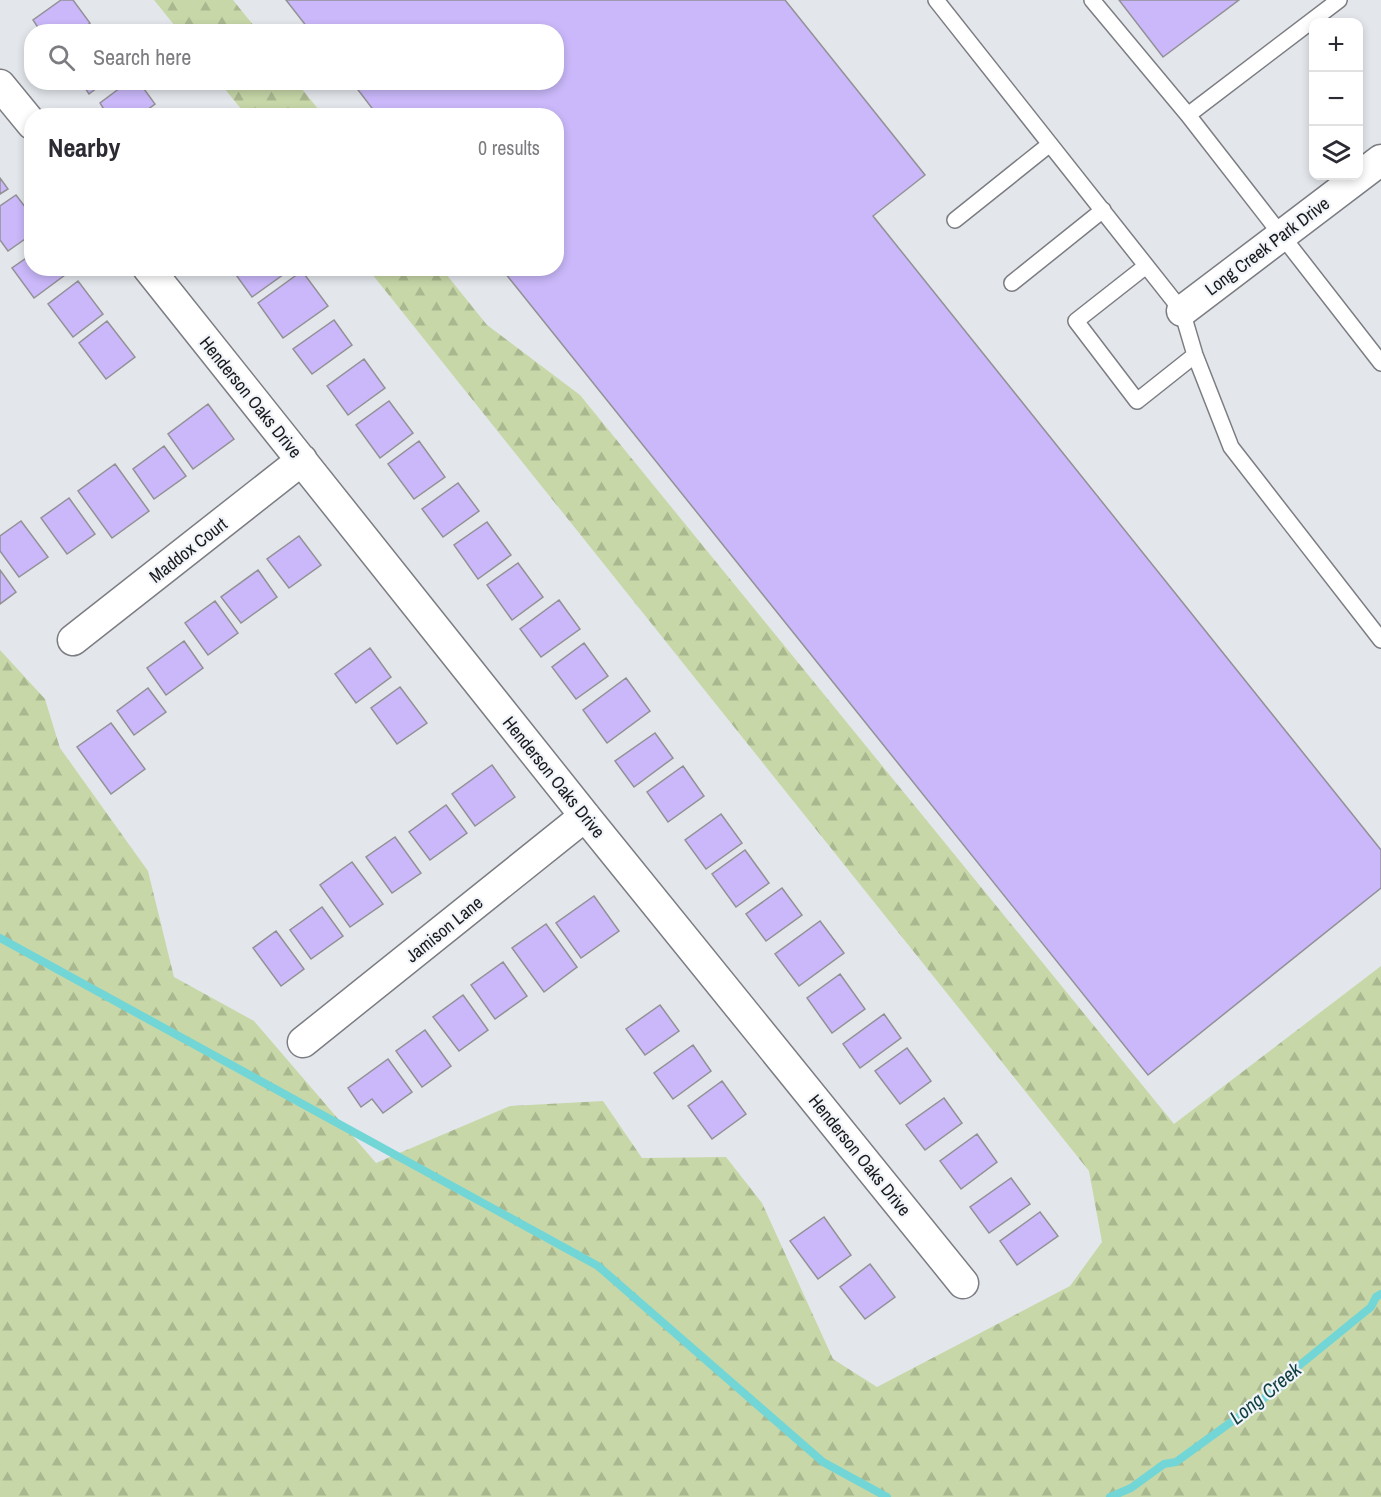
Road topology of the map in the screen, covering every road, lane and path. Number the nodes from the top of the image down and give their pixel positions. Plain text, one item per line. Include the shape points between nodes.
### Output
1 (936, 0) edge
2 (1092, 0) edge
3 (1339, 0) edge
4 (0, 85) edge
5 (24, 114) edge
6 (1188, 115) junction
7 (1050, 144) junction
8 (1381, 160) edge
9 (1103, 210) junction
10 (955, 220) dead end
11 (1282, 236) junction
12 (1146, 266) junction
13 (154, 276) edge
14 (1012, 283) dead end
15 (1182, 311) junction
16 (1195, 355) junction
17 (1381, 363) edge
18 (302, 460) junction
19 (74, 640) dead end
20 (1381, 640) edge
21 (585, 816) junction
22 (303, 1042) dead end
23 (963, 1283) dead end

1 - 7 lane
2 - 6 lane
3 - 6 lane
4 - 5 street
6 - 11 lane
7 - 9 lane
7 - 10 lane
8 - 11 street, Long Creek Park Drive
9 - 12 lane
9 - 14 lane
11 - 15 street, Long Creek Park Drive
11 - 17 lane
12 - 15 lane
12 - 16 lane via 1076,321 1137,400
13 - 18 street, Henderson Oaks Drive
15 - 16 lane
16 - 20 lane via 1231,447
18 - 19 street, Maddox Court
18 - 21 street, Henderson Oaks Drive
21 - 22 street, Jamison Lane
21 - 23 street, Henderson Oaks Drive

